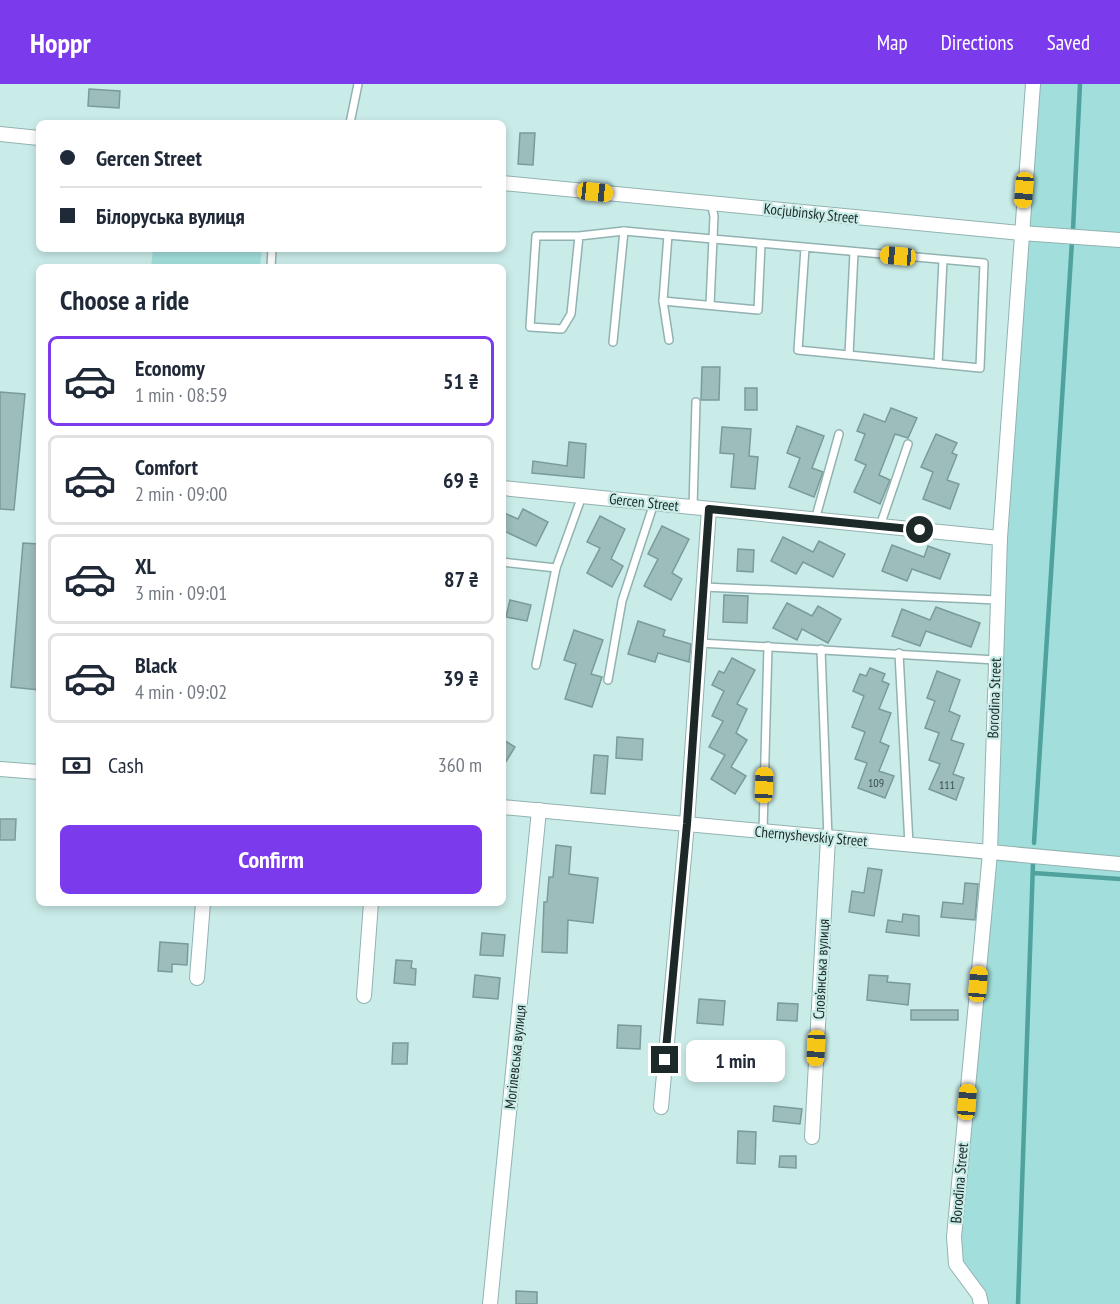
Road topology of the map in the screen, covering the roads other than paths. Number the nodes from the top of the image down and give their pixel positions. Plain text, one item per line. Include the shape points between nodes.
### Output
1 (358, 84) edge
2 (1033, 84) edge
3 (351, 120) edge
4 (0, 134) edge
5 (36, 138) edge
6 (506, 183) edge
7 (711, 203) junction
8 (624, 231) junction
9 (1021, 233) junction
10 (668, 235) junction
11 (579, 236) junction
12 (713, 239) junction
13 (1120, 240) edge
14 (760, 244) junction
15 (805, 248) junction
16 (854, 252) junction
17 (943, 260) junction
18 (663, 301) junction
19 (710, 305) junction
20 (669, 340) dead end
21 (613, 342) dead end
22 (849, 355) junction
23 (938, 364) junction
24 (696, 402) dead end
25 (839, 434) dead end
26 (908, 444) dead end
27 (506, 488) edge
28 (582, 496) junction
29 (654, 503) junction
30 (693, 507) junction
31 (709, 509) junction
32 (815, 520) junction
33 (880, 526) junction
34 (1000, 538) junction
35 (506, 562) edge
36 (556, 568) junction
37 (704, 586) junction
38 (997, 600) junction
39 (700, 642) junction
40 (768, 646) junction
41 (821, 649) junction
42 (898, 653) junction
43 (996, 660) junction
44 (536, 666) dead end
45 (608, 680) dead end
46 (0, 769) edge
47 (36, 772) edge
48 (506, 807) edge
49 (539, 810) junction
50 (687, 824) junction
51 (763, 831) junction
52 (828, 838) junction
53 (909, 845) junction
54 (990, 853) junction
55 (1120, 864) edge
56 (202, 906) edge
57 (371, 906) edge
58 (197, 978) dead end
59 (364, 996) dead end
60 (661, 1107) dead end
61 (812, 1137) dead end
62 (490, 1304) edge
63 (981, 1304) edge

1 - 3 lane
2 - 9 street, Borodina Street
4 - 5 street
6 - 7 street, Kocjubinsky Street
7 - 9 street, Kocjubinsky Street
7 - 12 lane
8 - 10 lane
8 - 11 lane
8 - 21 lane
9 - 13 street, Kocjubinsky Street
9 - 34 street, Borodina Street
10 - 12 lane
10 - 18 lane
11 - 11 lane via 536,236 530,327 562,329 572,314
12 - 14 lane
12 - 19 lane
14 - 15 lane
14 - 19 lane via 758,310
15 - 16 lane
15 - 22 lane via 798,350
16 - 17 lane
16 - 22 lane
17 - 23 lane
17 - 23 lane via 984,263 980,368
18 - 19 lane
18 - 20 lane
22 - 23 lane
24 - 30 lane
25 - 32 lane
26 - 33 lane
27 - 28 street, Gercen Street
28 - 29 street, Gercen Street
28 - 36 lane
29 - 30 street, Gercen Street
29 - 45 lane via 622,601
30 - 31 street, Gercen Street
31 - 32 street, Gercen Street
31 - 37 street
32 - 33 street, Gercen Street
33 - 34 street, Gercen Street
34 - 38 street, Borodina Street
35 - 36 lane
36 - 44 lane
37 - 38 lane
37 - 39 street
38 - 43 street, Borodina Street
39 - 40 lane
39 - 50 street
40 - 41 lane
40 - 51 lane
41 - 42 lane
41 - 52 lane
42 - 43 lane
42 - 53 lane
43 - 54 street, Borodina Street
46 - 47 street
48 - 49 street, Chernyshevskiy Street
49 - 50 street, Chernyshevskiy Street
49 - 62 street, Могілевська вулиця
50 - 51 street, Chernyshevskiy Street
50 - 60 street
51 - 52 street, Chernyshevskiy Street
52 - 53 street, Chernyshevskiy Street
52 - 61 street, Слов’янська вулиця
53 - 54 street, Chernyshevskiy Street
54 - 55 street, Chernyshevskiy Street
54 - 63 street, Borodina Street via 954,1237 956,1264 979,1295
56 - 58 street
57 - 59 street

